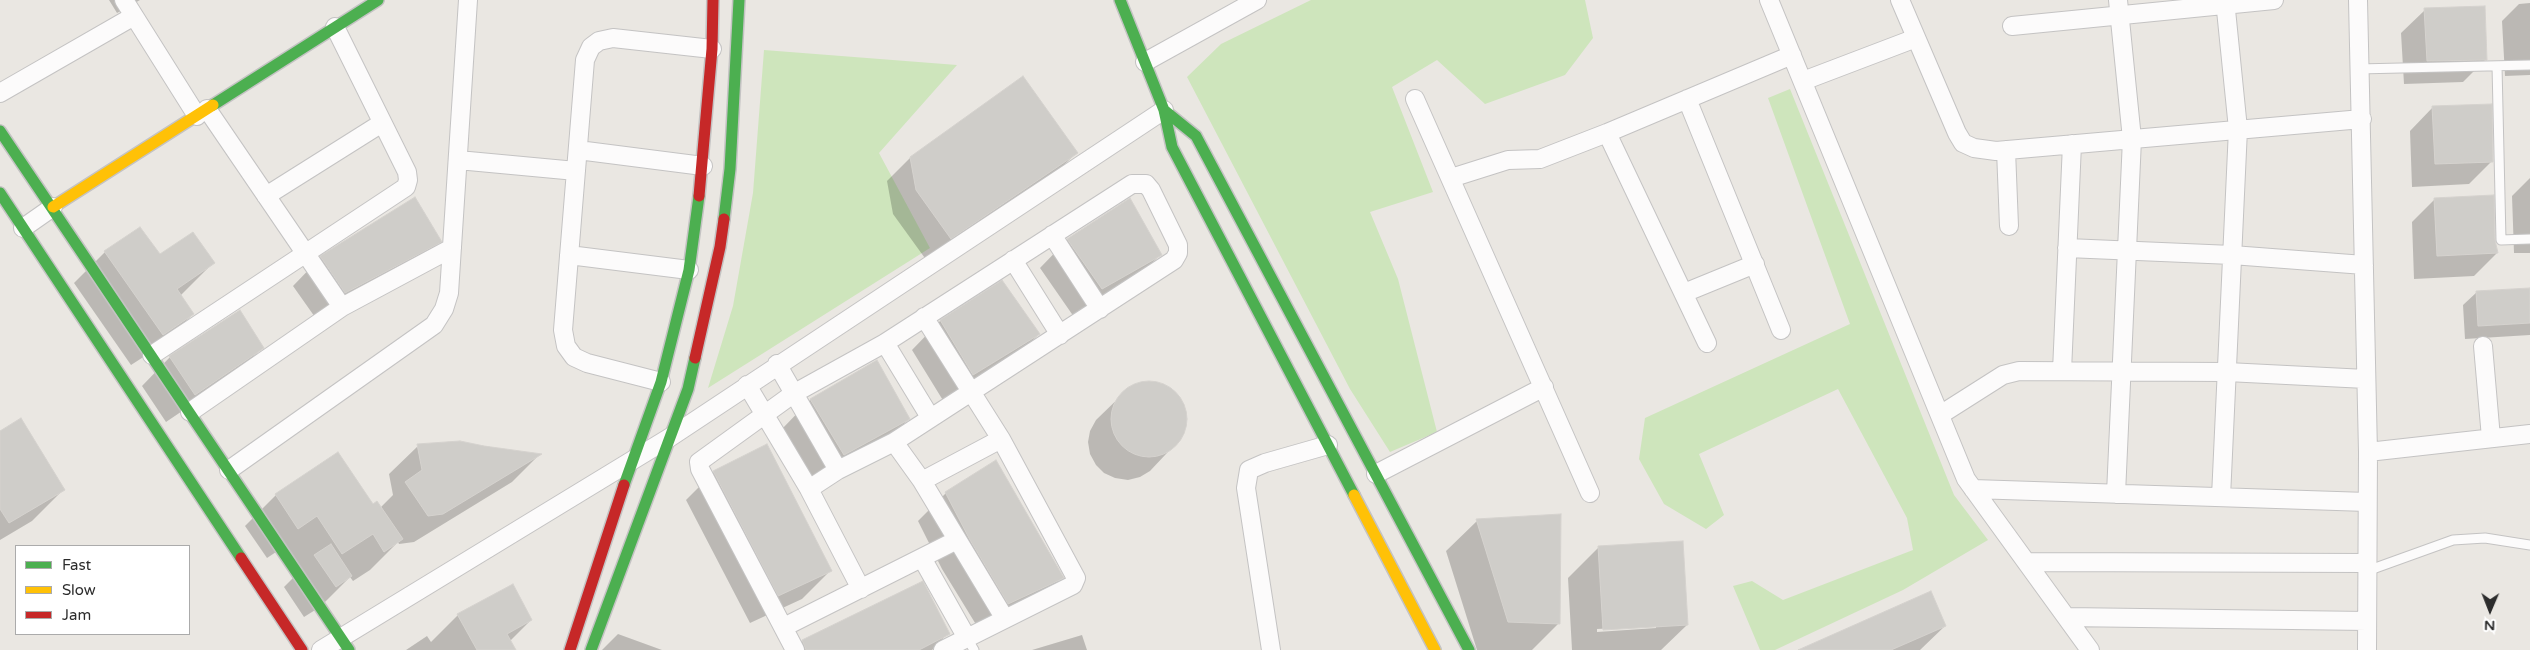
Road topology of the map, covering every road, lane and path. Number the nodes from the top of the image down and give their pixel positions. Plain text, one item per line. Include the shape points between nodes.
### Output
1 (124, 0) edge
2 (378, 0) edge
3 (468, 0) edge
4 (713, 0) edge
5 (738, 0) edge
6 (1120, 0) edge
7 (1257, 0) edge
8 (1769, 0) edge
9 (1900, 0) edge
10 (2274, 0) edge
11 (2358, 0) edge
12 (2226, 2) edge
13 (2119, 8) edge
14 (134, 16) junction
15 (2012, 26) dead end
16 (336, 27) junction
17 (1916, 38) junction
18 (712, 48) junction
19 (1792, 55) junction
20 (1144, 62) junction
21 (2530, 65) edge
22 (2497, 66) junction
23 (2358, 69) junction
24 (1803, 81) junction
25 (0, 93) edge
26 (1416, 98) dead end
27 (1687, 100) junction
28 (1164, 110) junction
29 (202, 112) junction
30 (2362, 118) junction
31 (382, 123) junction
32 (2238, 130) junction
33 (0, 131) edge
34 (1607, 133) junction
35 (2132, 139) junction
36 (2072, 144) junction
37 (578, 150) junction
38 (2006, 150) junction
39 (458, 160) junction
40 (703, 166) junction
41 (576, 171) junction
42 (1451, 178) junction
43 (0, 193) edge
44 (266, 196) junction
45 (53, 207) junction
46 (6, 218) edge
47 (2009, 226) dead end
48 (23, 228) junction
49 (1052, 235) junction
50 (2530, 239) edge
51 (452, 248) junction
52 (2067, 248) junction
53 (2127, 251) junction
54 (306, 255) junction
55 (569, 255) junction
56 (2232, 255) junction
57 (1012, 260) junction
58 (1755, 264) junction
59 (2364, 265) junction
60 (689, 270) junction
61 (1684, 293) junction
62 (342, 307) junction
63 (1100, 309) junction
64 (924, 317) junction
65 (1781, 330) dead end
66 (1060, 335) junction
67 (884, 343) junction
68 (1707, 343) dead end
69 (2483, 346) dead end
70 (152, 355) junction
71 (777, 364) junction
72 (2062, 371) junction
73 (2122, 371) junction
74 (2227, 372) junction
75 (2366, 379) junction
76 (661, 382) junction
77 (746, 385) junction
78 (1544, 387) junction
79 (973, 391) junction
80 (794, 394) junction
81 (190, 412) junction
82 (765, 414) junction
83 (1940, 415) junction
84 (930, 417) junction
85 (2530, 434) edge
86 (669, 438) junction
87 (2491, 438) junction
88 (1001, 439) junction
89 (894, 442) junction
90 (1328, 446) junction
91 (2368, 452) junction
92 (632, 460) junction
93 (229, 470) junction
94 (838, 470) junction
95 (1376, 474) junction
96 (922, 481) junction
97 (809, 489) junction
98 (1973, 489) junction
99 (1590, 493) dead end
100 (2116, 494) junction
101 (2221, 497) junction
102 (2367, 502) junction
103 (957, 540) junction
104 (2530, 545) edge
105 (922, 558) junction
106 (2026, 562) junction
107 (2367, 567) junction
108 (861, 589) junction
109 (2066, 617) junction
110 (1005, 619) junction
111 (2367, 622) junction
112 (784, 627) junction
113 (345, 644) edge
114 (970, 644) edge
115 (302, 650) edge
116 (321, 650) edge
117 (570, 650) edge
118 (591, 650) edge
119 (796, 650) edge
120 (943, 650) edge
121 (1271, 650) edge
122 (1435, 650) edge
123 (1469, 650) edge
124 (2090, 650) edge
125 (2367, 650) edge

1 - 14 street
2 - 16 street
3 - 39 street
4 - 18 street
5 - 86 street via 730,169 720,247 688,389
6 - 20 street
7 - 20 street
8 - 19 street
9 - 17 street
10 - 12 street
11 - 23 street
12 - 13 street
12 - 32 street
13 - 15 street
13 - 35 street
14 - 25 street
14 - 29 street
16 - 29 street
16 - 31 street
17 - 24 street
17 - 38 street via 1963,143 1974,148
18 - 37 street via 613,38 599,41 590,48 585,60
18 - 40 street
19 - 24 street
19 - 27 street
20 - 28 street
21 - 22 lane
22 - 23 lane
22 - 50 lane via 2501,240
23 - 30 street
24 - 83 street
26 - 42 street
27 - 34 street
27 - 58 street
28 - 71 street
28 - 90 street via 1172,147
28 - 95 street via 1196,136
29 - 44 street
29 - 45 street
30 - 32 street
30 - 59 street
31 - 44 street
31 - 54 street via 407,172 406,188
32 - 35 street
32 - 56 street
33 - 45 street
34 - 42 street via 1540,159 1508,160
34 - 61 street
35 - 36 street
35 - 53 street
36 - 38 street
36 - 52 street
37 - 40 street
37 - 41 street
38 - 47 street
39 - 41 street
39 - 51 street
40 - 60 street
41 - 55 street
42 - 78 street
43 - 46 street
44 - 54 street
45 - 48 street
45 - 70 street
46 - 48 street
48 - 115 street
49 - 57 street
49 - 63 street
49 - 63 street via 1132,184 1146,184 1151,190 1174,236 1178,253 1174,260
51 - 62 street
51 - 93 street via 449,293 434,325
52 - 53 street
52 - 72 street
53 - 56 street
53 - 73 street
54 - 62 street
54 - 70 street
55 - 60 street
55 - 76 street via 563,330 566,346 574,356 587,363
56 - 59 street
56 - 74 street
57 - 64 street
57 - 66 street
58 - 61 street
58 - 65 street
59 - 75 street
60 - 76 street
61 - 68 street
62 - 81 street
63 - 66 street
64 - 67 street
64 - 79 street
66 - 79 street
67 - 80 street
67 - 84 street
69 - 87 street
70 - 81 street
71 - 77 street
71 - 80 street
72 - 73 street
72 - 83 street via 2018,371 2003,375
73 - 74 street
73 - 100 street
74 - 75 street
74 - 101 street
75 - 91 street
76 - 92 street
77 - 82 street
77 - 86 street
78 - 95 street
78 - 99 street
79 - 84 street
79 - 88 street
80 - 82 street
80 - 94 street
81 - 93 street
82 - 97 street
82 - 112 street via 703,458 699,466
83 - 98 street
84 - 89 street
85 - 87 street
86 - 92 street
86 - 118 street
87 - 91 street
88 - 96 street
88 - 110 street via 1076,578 1073,585
89 - 94 street
89 - 96 street
90 - 121 street via 1249,470 1246,488
90 - 122 street
91 - 102 street
92 - 113 street
92 - 117 street
93 - 113 street
94 - 97 street
95 - 123 street
96 - 103 street
97 - 108 street
98 - 100 street
98 - 106 street
100 - 101 street
101 - 102 street
102 - 107 street
103 - 105 street
103 - 110 street
104 - 107 lane via 2485,538 2453,540
105 - 108 street
105 - 114 street
106 - 107 street
106 - 109 street
107 - 111 street
108 - 112 street
109 - 111 street
109 - 124 street
110 - 114 street
111 - 125 street
112 - 119 street
113 - 116 street
114 - 120 street

